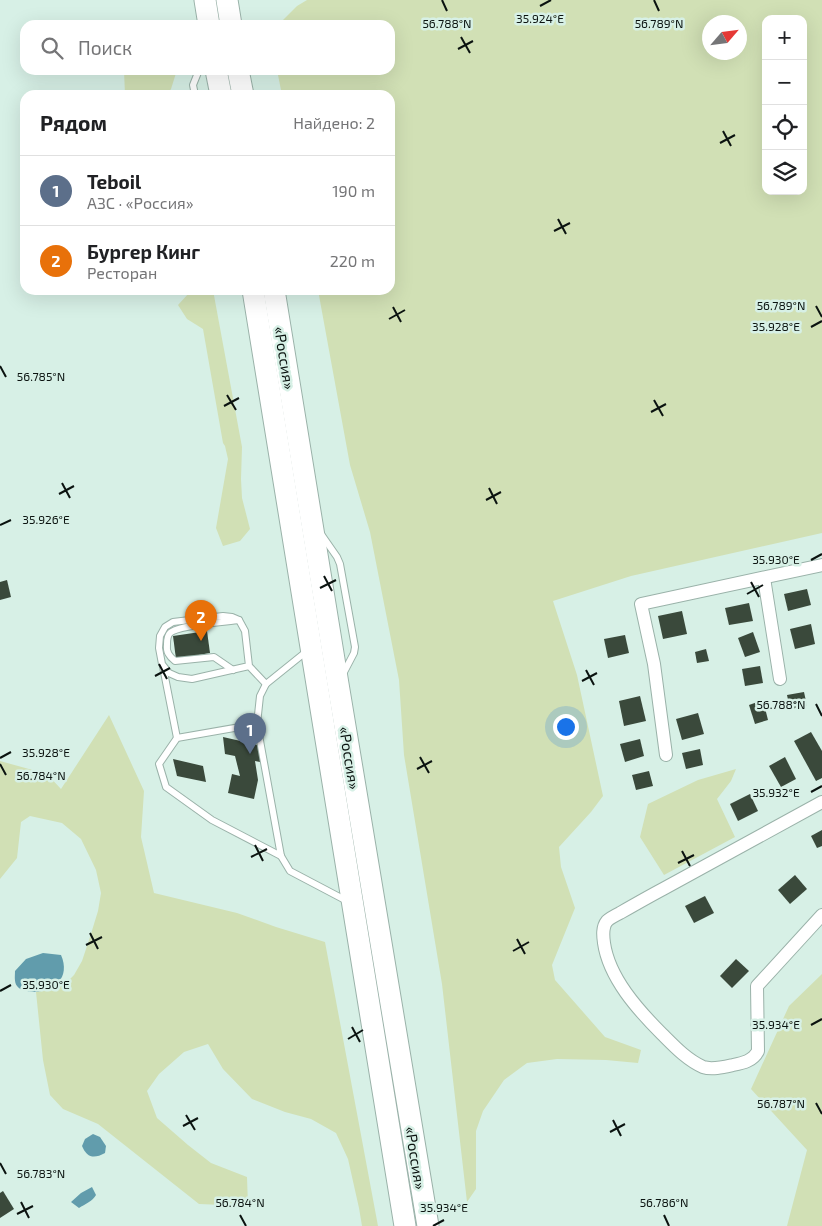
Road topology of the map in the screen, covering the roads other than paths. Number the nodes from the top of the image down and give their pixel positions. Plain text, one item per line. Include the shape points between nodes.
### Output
1 (205, 0) edge
2 (227, 0) edge
3 (208, 20) edge
4 (230, 20) edge
5 (197, 75) edge
6 (217, 75) edge
7 (239, 75) edge
8 (194, 90) edge
9 (220, 90) edge
10 (241, 90) edge
11 (254, 295) edge
12 (275, 295) edge
13 (822, 565) edge
14 (764, 578) junction
15 (239, 620) junction
16 (311, 647) junction
17 (162, 664) junction
18 (249, 666) junction
19 (233, 670) junction
20 (780, 679) dead end
21 (266, 684) junction
22 (257, 724) junction
23 (177, 738) junction
24 (666, 755) dead end
25 (822, 802) edge
26 (281, 856) junction
27 (354, 904) junction
28 (822, 915) edge
29 (405, 1226) edge
30 (428, 1226) edge

1 - 3 highway
2 - 4 highway
5 - 8 lane
6 - 9 highway
7 - 10 highway
11 - 16 highway, «Россия»
12 - 30 highway, «Россия»
13 - 14 street
14 - 20 street
14 - 24 street via 641,604 654,664
15 - 17 lane via 223,616 173,622 160,636
15 - 18 lane via 245,631
15 - 19 lane via 181,628 170,632 167,638 166,648 175,661 214,657
16 - 21 lane
16 - 27 highway, «Россия»
17 - 19 lane via 169,673 192,679
17 - 23 lane
18 - 19 lane
18 - 21 lane
21 - 22 lane via 260,696
22 - 23 lane
22 - 26 lane
23 - 26 lane via 159,764 166,788 212,820
25 - 28 street via 612,918 607,922 603,938 610,965 635,1005 667,1040 692,1061 705,1068 719,1068 745,1063 756,1055 757,986
26 - 27 lane via 290,871
27 - 29 highway, «Россия»

